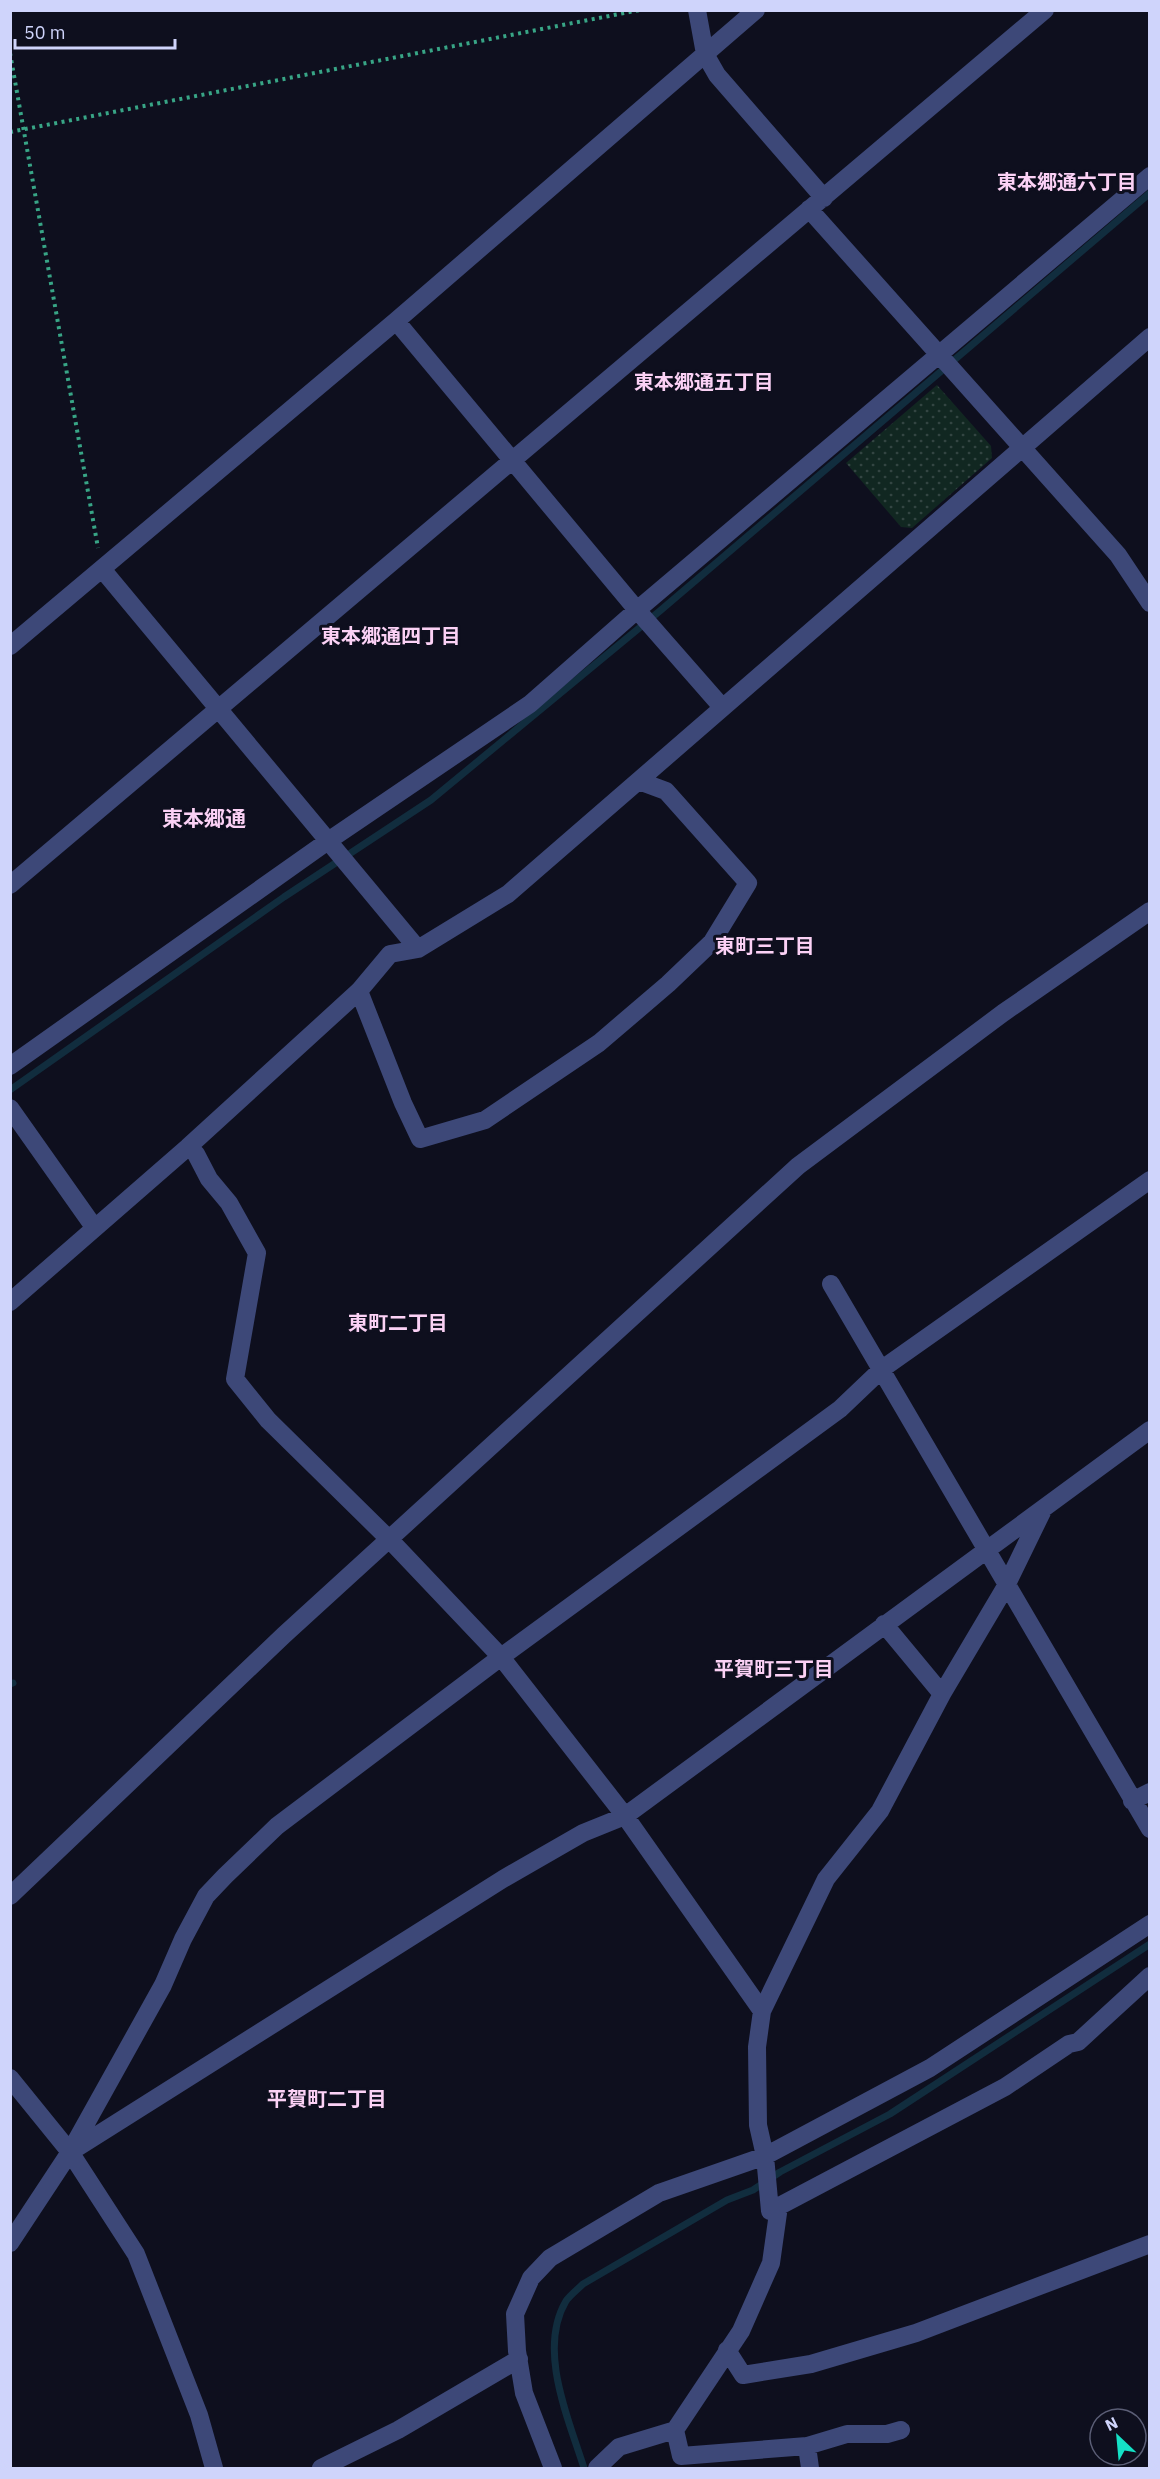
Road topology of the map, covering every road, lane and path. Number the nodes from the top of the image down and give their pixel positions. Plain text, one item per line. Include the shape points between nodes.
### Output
1 (640, 10) edge
2 (697, 10) edge
3 (756, 10) edge
4 (1046, 10) edge
5 (10, 53) edge
6 (705, 54) junction
7 (22, 130) junction
8 (10, 132) edge
9 (1149, 176) edge
10 (816, 203) junction
11 (396, 321) junction
12 (1149, 337) edge
13 (939, 354) junction
14 (1020, 446) junction
15 (514, 462) junction
16 (102, 569) junction
17 (1149, 603) edge
18 (637, 610) junction
19 (10, 646) edge
20 (722, 707) junction
21 (219, 711) junction
22 (639, 781) junction
23 (328, 842) junction
24 (10, 885) edge
25 (1149, 911) edge
26 (418, 949) junction
27 (358, 991) junction
28 (10, 1066) edge
29 (10, 1108) edge
30 (188, 1147) junction
31 (1149, 1180) edge
32 (94, 1227) junction
33 (831, 1284) dead end
34 (10, 1302) edge
35 (882, 1369) junction
36 (1149, 1430) edge
37 (1042, 1510) junction
38 (390, 1540) junction
39 (986, 1552) junction
40 (1006, 1586) junction
41 (885, 1624) junction
42 (501, 1657) junction
43 (942, 1694) junction
44 (1149, 1792) edge
45 (1132, 1801) junction
46 (625, 1816) junction
47 (1149, 1829) edge
48 (10, 1896) edge
49 (1149, 1924) edge
50 (1149, 1976) edge
51 (762, 2011) junction
52 (10, 2078) edge
53 (70, 2152) junction
54 (765, 2156) junction
55 (779, 2206) junction
56 (10, 2243) edge
57 (1149, 2244) edge
58 (727, 2350) junction
59 (519, 2360) junction
60 (675, 2430) junction
61 (901, 2430) dead end
62 (807, 2446) junction
63 (681, 2462) edge
64 (214, 2469) edge
65 (321, 2469) edge
66 (553, 2469) edge
67 (597, 2469) edge
68 (810, 2469) edge

1 - 7 path
2 - 6 street
3 - 6 street
4 - 10 street
5 - 7 path
6 - 10 street
6 - 11 street
7 - 8 path
7 - 16 path
9 - 13 street
10 - 13 street
10 - 15 street
11 - 15 street
11 - 16 street
12 - 14 street
13 - 14 street
13 - 18 street
14 - 17 street via 1118,555
14 - 20 street
15 - 18 street
15 - 21 street
16 - 19 street
16 - 21 street
18 - 20 street
18 - 23 street via 530,704
20 - 22 street
21 - 23 street
21 - 24 street
22 - 26 street via 508,894
22 - 27 street via 666,792 748,883 712,942 599,1043 485,1119 420,1138
23 - 26 street
23 - 28 street
25 - 38 street via 1003,1013 798,1166
26 - 27 street via 390,954
27 - 30 street
29 - 32 street
30 - 32 street
30 - 38 street via 229,1203 257,1253 234,1379 268,1420
31 - 35 street
32 - 34 street
33 - 35 street
35 - 39 street
35 - 42 street via 840,1409
36 - 37 street
37 - 39 street
37 - 40 street
38 - 42 street
38 - 48 street via 284,1635
39 - 40 street
39 - 41 street
40 - 43 street
40 - 45 street
41 - 43 street
41 - 46 street
42 - 46 street
42 - 53 street via 277,1826 206,1896 163,1985
43 - 51 street via 880,1811 826,1879
44 - 45 street
45 - 47 street
46 - 51 street
46 - 53 street via 583,1833 503,1879
49 - 54 street via 930,2068
50 - 55 street via 1078,2042 1069,2044 1005,2087
51 - 54 street via 757,2092 758,2125
52 - 53 street
53 - 56 street
53 - 64 street via 136,2254 199,2415
54 - 55 street via 770,2211
54 - 59 street via 658,2193 550,2258 531,2278 515,2314
55 - 58 street via 771,2263 741,2331
57 - 58 street via 916,2333 811,2364 743,2375
58 - 60 street
59 - 65 street
59 - 66 street via 524,2393
60 - 63 street
60 - 67 street via 618,2447
61 - 62 street via 847,2434
62 - 63 street
62 - 68 street

